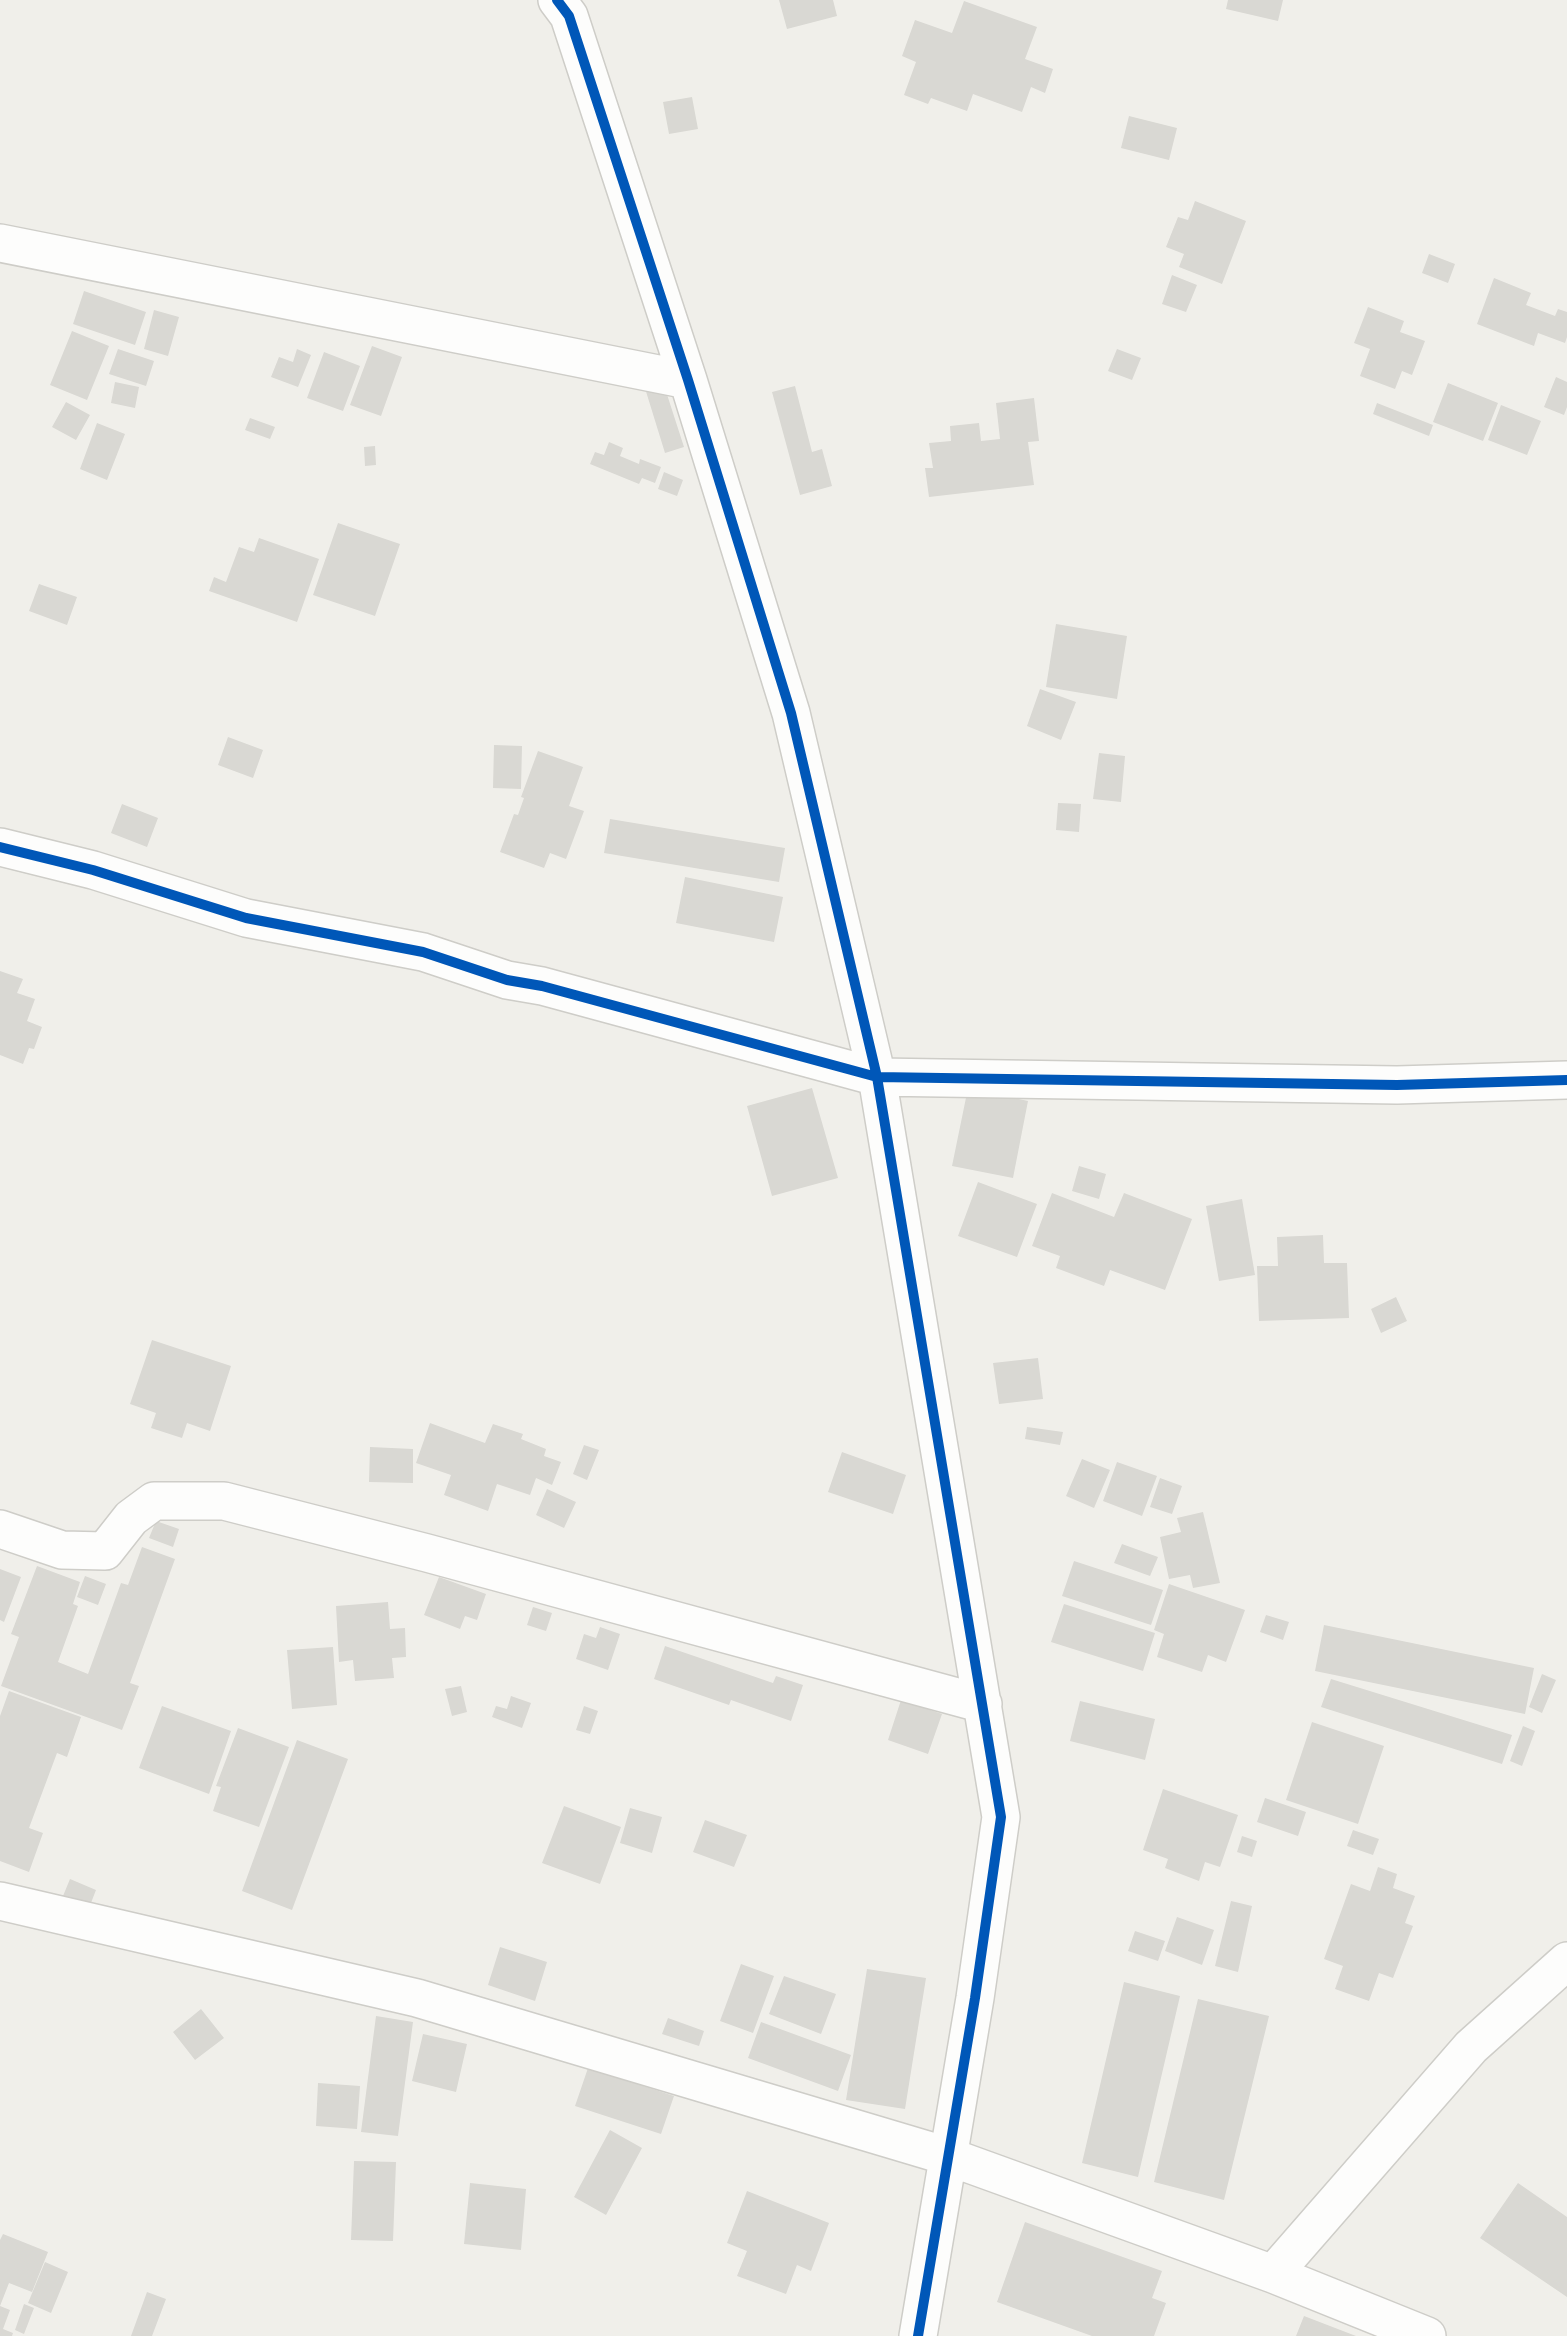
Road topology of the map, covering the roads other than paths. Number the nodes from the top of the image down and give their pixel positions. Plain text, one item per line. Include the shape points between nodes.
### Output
1 (557, 0) edge
2 (0, 243) edge
3 (688, 380) junction
4 (0, 847) edge
5 (1561, 1071) edge
6 (877, 1077) junction
7 (0, 1529) edge
8 (983, 1704) junction
9 (0, 1900) edge
10 (1567, 1961) edge
11 (947, 2156) junction
12 (1273, 2274) junction
13 (918, 2336) edge
14 (1427, 2336) edge

1 - 3 street via 569,16
2 - 3 street
3 - 6 street via 791,713
4 - 6 street via 93,870 246,918 423,952 507,980
5 - 6 street via 1397,1086
6 - 8 street
7 - 8 street via 62,1550 105,1551 131,1518 154,1501 224,1501
8 - 11 street via 1001,1817
9 - 11 street via 417,1998
10 - 12 street via 1471,2048
11 - 12 street
11 - 13 street
12 - 14 street

